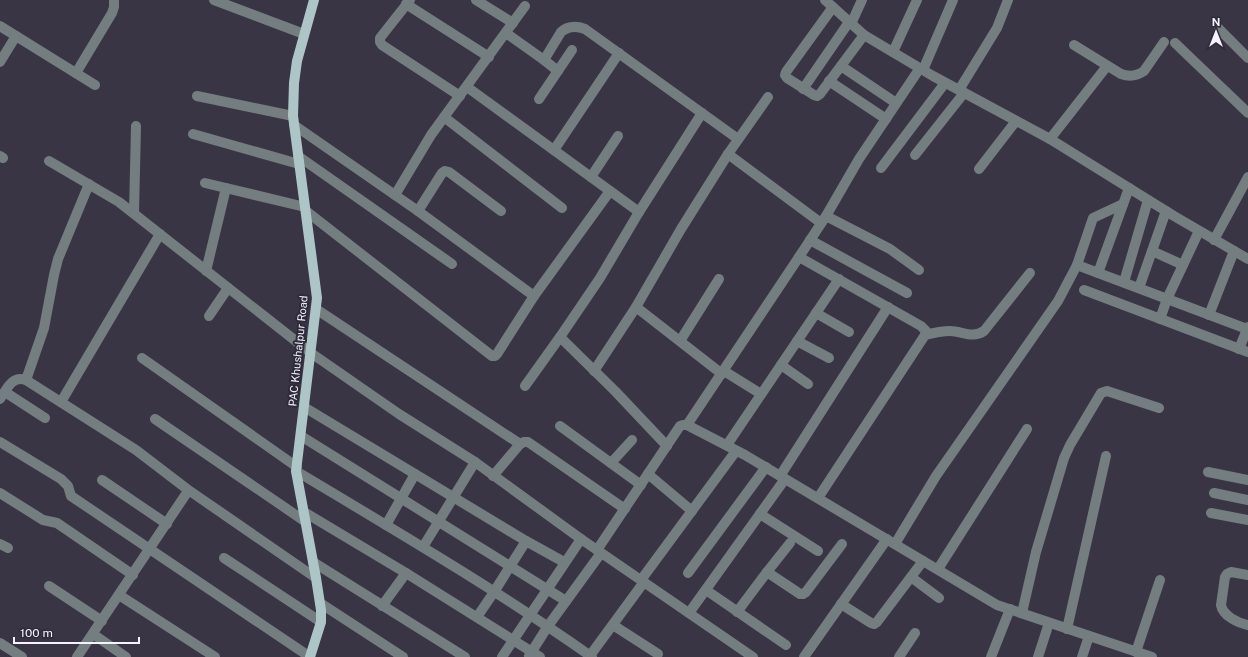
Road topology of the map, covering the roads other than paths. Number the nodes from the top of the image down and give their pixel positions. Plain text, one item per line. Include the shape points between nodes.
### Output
1 (114, 0) edge
2 (214, 0) edge
3 (314, 0) edge
4 (476, 0) edge
5 (825, 0) edge
6 (862, 0) edge
7 (917, 0) edge
8 (953, 0) edge
9 (1008, 0) edge
10 (408, 2) edge
11 (525, 6) dead end
12 (833, 8) junction
13 (513, 23) junction
14 (850, 23) junction
15 (0, 26) edge
16 (1219, 30) dead end
17 (506, 33) junction
18 (304, 34) junction
19 (864, 35) junction
20 (16, 36) junction
21 (1164, 42) dead end
22 (1175, 44) dead end
23 (1074, 45) dead end
24 (572, 50) dead end
25 (893, 52) junction
26 (619, 53) junction
27 (489, 57) junction
28 (1248, 58) edge
29 (544, 60) junction
30 (0, 62) edge
31 (841, 66) junction
32 (1107, 66) junction
33 (921, 69) junction
34 (558, 71) junction
35 (76, 73) junction
36 (829, 81) junction
37 (945, 83) junction
38 (95, 85) dead end
39 (467, 87) junction
40 (803, 89) junction
41 (961, 91) junction
42 (197, 96) dead end
43 (460, 96) junction
44 (768, 97) dead end
45 (539, 99) dead end
46 (896, 103) junction
47 (702, 113) junction
48 (1248, 113) edge
49 (444, 117) junction
50 (886, 119) junction
51 (294, 120) junction
52 (1016, 121) junction
53 (136, 126) dead end
54 (193, 134) dead end
55 (618, 136) dead end
56 (738, 139) junction
57 (1050, 139) junction
58 (554, 150) junction
59 (728, 154) junction
60 (914, 154) dead end
61 (299, 160) junction
62 (49, 161) dead end
63 (881, 168) dead end
64 (979, 169) dead end
65 (591, 177) junction
66 (1248, 177) edge
67 (205, 183) dead end
68 (89, 184) junction
69 (226, 188) junction
70 (1129, 188) junction
71 (610, 192) junction
72 (395, 195) junction
73 (1148, 200) junction
74 (1123, 204) junction
75 (562, 208) dead end
76 (305, 209) junction
77 (418, 211) junction
78 (501, 211) dead end
79 (1166, 211) junction
80 (639, 212) junction
81 (134, 213) junction
82 (826, 215) junction
83 (1199, 231) junction
84 (160, 234) junction
85 (810, 240) junction
86 (1214, 240) junction
87 (1152, 251) junction
88 (1234, 251) junction
89 (799, 257) junction
90 (1248, 259) edge
91 (452, 264) dead end
92 (1077, 265) junction
93 (1183, 265) junction
94 (919, 270) dead end
95 (206, 271) junction
96 (1098, 272) junction
97 (1030, 274) dead end
98 (719, 279) dead end
99 (839, 279) junction
100 (1124, 282) junction
101 (228, 288) junction
102 (1139, 288) junction
103 (1084, 290) dead end
104 (907, 293) dead end
105 (534, 296) junction
106 (1168, 299) junction
107 (636, 307) junction
108 (888, 307) junction
109 (316, 309) junction
110 (816, 313) junction
111 (1209, 315) junction
112 (210, 316) dead end
113 (1160, 319) junction
114 (1248, 328) edge
115 (849, 332) dead end
116 (925, 335) junction
117 (560, 337) junction
118 (680, 341) junction
119 (797, 341) junction
120 (1244, 350) edge
121 (311, 353) junction
122 (142, 358) dead end
123 (829, 358) dead end
124 (781, 366) junction
125 (594, 371) junction
126 (723, 372) junction
127 (26, 380) junction
128 (808, 384) dead end
129 (525, 386) dead end
130 (761, 394) junction
131 (2, 395) edge
132 (61, 402) junction
133 (304, 407) junction
134 (1159, 408) dead end
135 (46, 418) dead end
136 (155, 419) dead end
137 (687, 425) junction
138 (560, 426) dead end
139 (1027, 428) dead end
140 (301, 436) junction
141 (632, 440) dead end
142 (0, 442) edge
143 (520, 444) junction
144 (727, 445) junction
145 (667, 446) junction
146 (736, 450) junction
147 (1106, 456) dead end
148 (474, 462) junction
149 (611, 463) junction
150 (766, 467) junction
151 (297, 469) junction
152 (1208, 472) dead end
153 (415, 474) junction
154 (648, 474) junction
155 (493, 476) junction
156 (783, 477) junction
157 (102, 480) dead end
158 (1248, 480) edge
159 (641, 485) junction
160 (188, 490) junction
161 (0, 493) edge
162 (1214, 493) dead end
163 (453, 497) junction
164 (818, 498) junction
165 (401, 499) junction
166 (1248, 500) edge
167 (625, 509) junction
168 (692, 511) junction
169 (1211, 513) dead end
170 (760, 514) junction
171 (305, 517) junction
172 (1248, 520) edge
173 (438, 522) junction
174 (167, 524) junction
175 (386, 525) junction
176 (581, 538) junction
177 (526, 541) junction
178 (891, 541) junction
179 (790, 544) dead end
180 (842, 544) dead end
181 (423, 547) junction
182 (150, 549) junction
183 (818, 551) dead end
184 (599, 552) junction
185 (224, 558) dead end
186 (923, 560) junction
187 (313, 562) junction
188 (564, 562) junction
189 (510, 567) junction
190 (938, 569) junction
191 (688, 572) dead end
192 (767, 572) junction
193 (406, 573) junction
194 (133, 575) junction
195 (1248, 575) edge
196 (911, 577) junction
197 (316, 578) junction
198 (1160, 580) dead end
199 (642, 581) junction
200 (49, 586) dead end
201 (547, 590) junction
202 (706, 590) junction
203 (494, 592) junction
204 (119, 595) junction
205 (938, 598) dead end
206 (566, 601) junction
207 (320, 603) junction
208 (841, 604) junction
209 (382, 606) junction
210 (1010, 609) junction
211 (737, 612) junction
212 (1022, 613) junction
213 (689, 614) junction
214 (530, 615) junction
215 (477, 616) junction
216 (102, 620) junction
217 (321, 622) junction
218 (1049, 623) junction
219 (613, 624) junction
220 (1248, 625) edge
221 (548, 626) junction
222 (1066, 629) junction
223 (915, 633) dead end
224 (93, 634) junction
225 (1089, 636) junction
226 (513, 640) junction
227 (0, 643) edge
228 (786, 645) dead end
229 (1136, 652) junction
230 (658, 654) dead end
231 (534, 655) edge
232 (22, 657) edge
233 (77, 657) edge
234 (126, 657) edge
235 (215, 657) edge
236 (310, 657) edge
237 (403, 657) edge
238 (465, 657) edge
239 (502, 657) edge
240 (591, 657) edge
241 (753, 657) edge
242 (804, 657) edge
243 (900, 657) edge
244 (991, 657) edge
245 (1038, 657) edge
246 (1082, 657) edge
247 (1152, 657) edge

1 - 35 street via 112,13
2 - 18 street
3 - 18 main road, PAC Khushalpur Road
4 - 13 street
5 - 12 street
6 - 14 street
7 - 25 street
8 - 33 street
9 - 41 street via 997,28
10 - 27 street
10 - 43 street via 380,38 380,42
11 - 13 street
12 - 14 street
12 - 40 street via 786,72 787,78
13 - 17 street
14 - 19 street
14 - 40 street
15 - 20 street
16 - 28 street
17 - 27 street
17 - 29 street
18 - 51 main road, PAC Khushalpur Road via 294,83
19 - 25 street
19 - 31 street
20 - 30 street
20 - 35 street
21 - 32 street via 1140,74 1125,76
22 - 48 street
23 - 32 street
24 - 34 street
25 - 33 street
26 - 29 street via 585,29 575,27 561,32
26 - 47 street
26 - 58 street
27 - 39 street
29 - 34 street
31 - 36 street
31 - 46 street
32 - 57 street
33 - 37 street
33 - 46 street
34 - 45 street
35 - 38 street
36 - 40 street via 817,96
36 - 50 street
37 - 41 street
37 - 63 street
39 - 43 street
39 - 58 street
41 - 52 street
41 - 60 street
42 - 51 street
43 - 49 street
44 - 56 street
46 - 50 street
47 - 56 street
47 - 80 street
49 - 72 street
49 - 75 street
50 - 82 street
51 - 61 main road, PAC Khushalpur Road
51 - 72 street
52 - 57 street
52 - 64 street
53 - 81 street
54 - 61 street
55 - 65 street
56 - 59 street
57 - 70 street
58 - 65 street
59 - 82 street
59 - 107 street
61 - 76 main road, PAC Khushalpur Road
61 - 91 street
62 - 68 street
65 - 71 street
66 - 86 street
67 - 69 street
68 - 81 street
68 - 127 street via 58,259 44,328
69 - 76 street
69 - 95 street
70 - 73 street
70 - 74 street
71 - 80 street
71 - 105 street
72 - 77 street
73 - 79 street
73 - 100 street
74 - 92 street via 1093,218
74 - 96 street
76 - 105 street via 492,356 497,354
76 - 109 main road, PAC Khushalpur Road via 317,298
77 - 78 street via 445,171
77 - 105 street
79 - 83 street
79 - 87 street
80 - 117 street via 600,278
81 - 84 street
82 - 85 street
82 - 94 street via 890,249
83 - 86 street
83 - 93 street
84 - 95 street
84 - 132 street
85 - 89 street
85 - 104 street
86 - 88 street
87 - 93 street
87 - 102 street
88 - 90 street
88 - 111 street
89 - 99 street
89 - 126 street
92 - 96 street
92 - 178 street via 1056,305
93 - 106 street
95 - 101 street
96 - 100 street
97 - 116 street via 979,334 968,335 951,331
98 - 118 street
99 - 108 street
99 - 110 street
100 - 102 street
101 - 112 street
101 - 121 street
102 - 106 street
103 - 113 street
106 - 111 street
106 - 113 street
107 - 118 street
107 - 125 street
108 - 116 street via 921,326 926,331
108 - 156 street
109 - 121 main road, PAC Khushalpur Road
109 - 143 street
110 - 115 street
110 - 119 street
111 - 114 street
113 - 120 street
114 - 120 street
116 - 164 street
117 - 125 street
117 - 129 street
118 - 126 street
119 - 123 street
119 - 124 street
121 - 133 main road, PAC Khushalpur Road
121 - 148 street
122 - 151 street
124 - 128 street
124 - 130 street
125 - 145 street
126 - 130 street
126 - 137 street
127 - 131 street via 16,379
127 - 132 street
130 - 144 street
131 - 135 street
132 - 160 street via 136,450
133 - 140 main road, PAC Khushalpur Road
133 - 153 street
134 - 212 street via 1107,391 1102,393 1064,458 1036,552
136 - 171 street
137 - 144 street
137 - 145 street via 680,426
138 - 149 street
139 - 190 street
140 - 151 main road, PAC Khushalpur Road
140 - 165 street
141 - 149 street
142 - 182 street via 61,479 68,486 71,496
143 - 155 street
143 - 167 street via 532,444
144 - 146 street
145 - 154 street
146 - 150 street
146 - 168 street
147 - 222 street
148 - 155 street
148 - 163 street
149 - 159 street
150 - 156 street
150 - 191 street
151 - 171 main road, PAC Khushalpur Road
151 - 175 street
152 - 158 street
153 - 163 street
153 - 165 street
154 - 159 street
154 - 168 street
155 - 176 street
156 - 164 street
156 - 170 street
157 - 174 street
159 - 167 street
160 - 174 street
160 - 197 street
161 - 194 street via 43,520 57,523
162 - 166 street
163 - 173 street
163 - 177 street
164 - 178 street
165 - 173 street
165 - 175 street
167 - 184 street
168 - 199 street
169 - 172 street
170 - 183 street
170 - 202 street
171 - 187 main road, PAC Khushalpur Road
171 - 193 street
173 - 181 street
173 - 189 street
174 - 182 street
175 - 181 street
176 - 184 street
176 - 188 street
177 - 188 street
177 - 189 street
178 - 186 street
178 - 208 street
179 - 192 street
180 - 192 street via 803,594
181 - 203 street
182 - 194 street
182 - 236 street
184 - 199 street
184 - 206 street
185 - 217 street
186 - 190 street
186 - 196 street
187 - 197 main road, PAC Khushalpur Road
187 - 209 street
188 - 201 street
189 - 201 street
189 - 203 street
190 - 210 street via 997,605
192 - 211 street
193 - 209 street
193 - 215 street
194 - 204 street
195 - 220 street via 1231,572 1227,574 1221,605 1225,614
196 - 205 street
196 - 208 street via 874,624
197 - 207 main road, PAC Khushalpur Road
198 - 229 street
199 - 213 street
199 - 219 street
200 - 216 street
201 - 206 street
201 - 214 street
202 - 211 street
202 - 213 street
203 - 214 street
203 - 215 street
204 - 216 street
204 - 235 street
206 - 221 street
207 - 217 main road, PAC Khushalpur Road
207 - 237 street
208 - 242 street
209 - 238 street
210 - 212 street
210 - 244 street
211 - 228 street
212 - 218 street
213 - 241 street
214 - 221 street
214 - 226 street
215 - 226 street
216 - 224 street
217 - 236 main road, PAC Khushalpur Road
218 - 222 street
218 - 245 street
219 - 230 street
219 - 240 street
221 - 231 street
221 - 240 street
222 - 225 street
223 - 243 street
224 - 233 street
224 - 234 street
225 - 229 street
225 - 246 street
226 - 231 street
226 - 239 street
227 - 232 street
229 - 247 street

